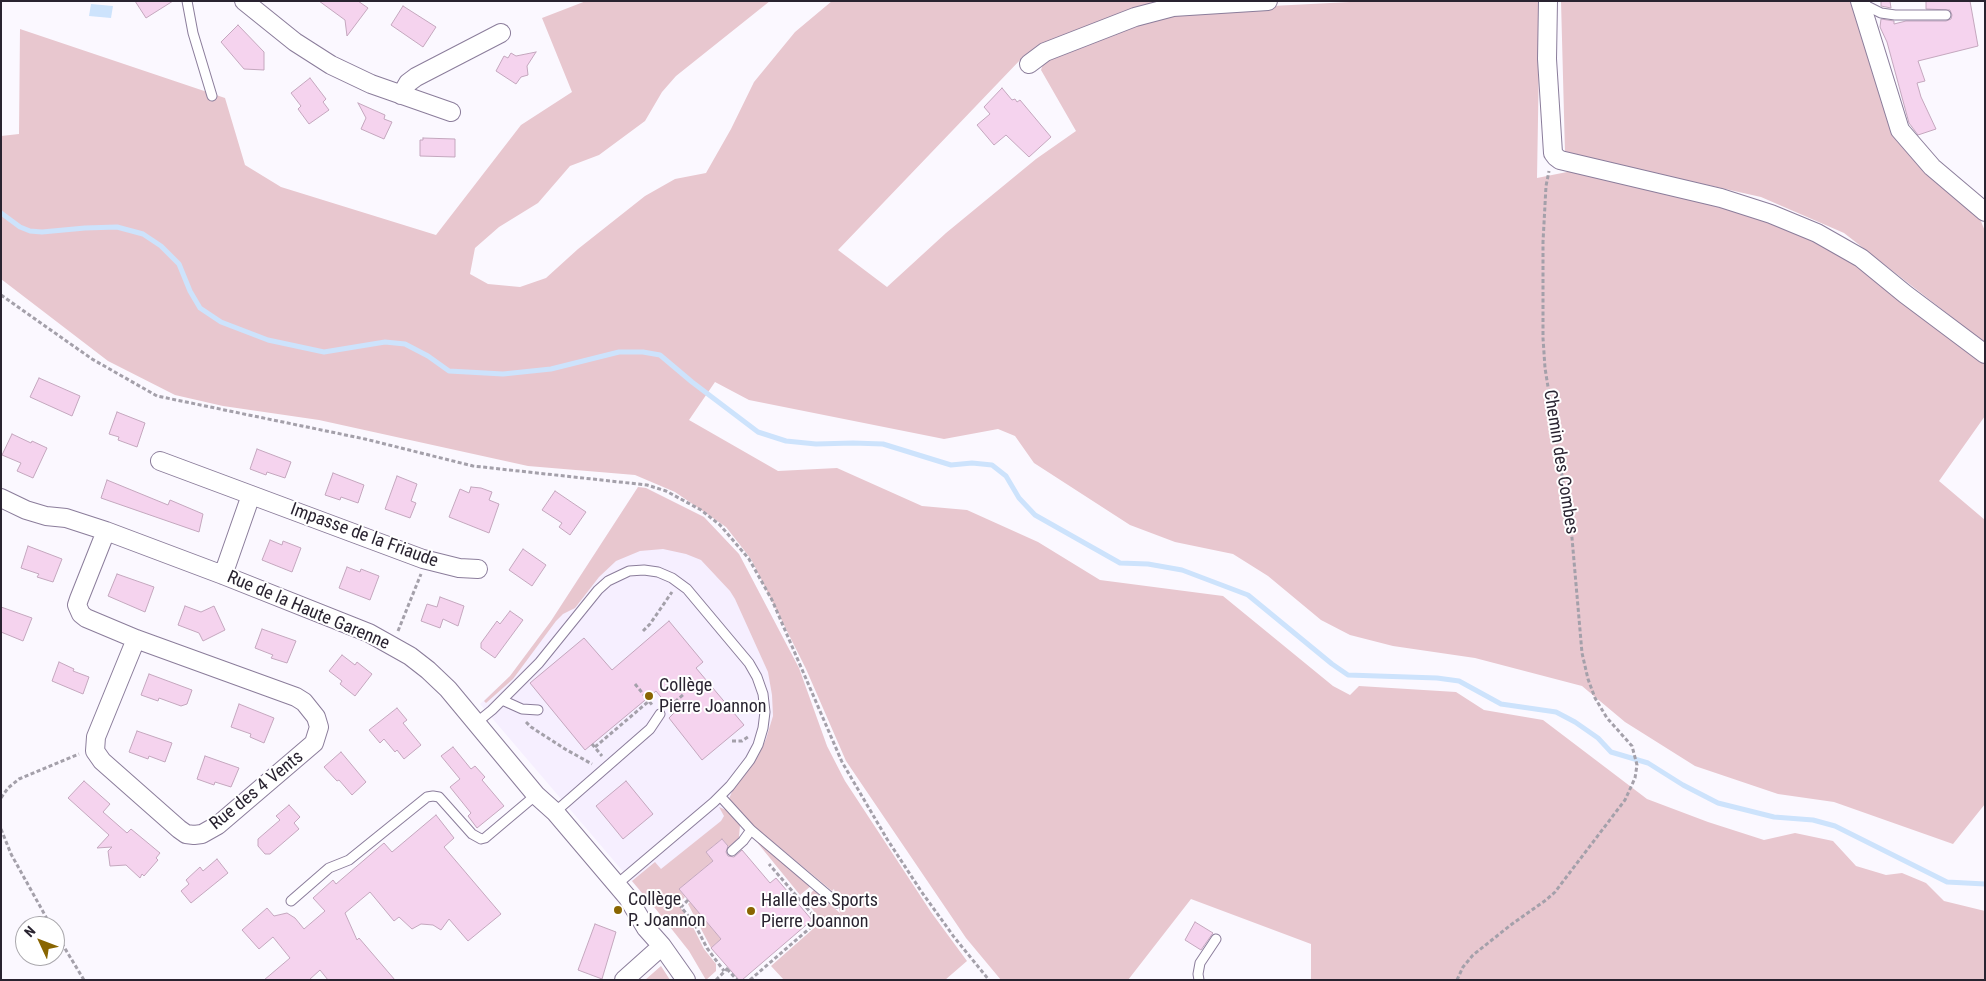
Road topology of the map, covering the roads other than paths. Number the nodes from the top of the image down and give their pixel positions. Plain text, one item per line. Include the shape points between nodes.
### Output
1 (187, 1) edge
2 (244, 1) edge
3 (1268, 1) edge
4 (1548, 1) edge
5 (1860, 3) edge
6 (1946, 15) dead end
7 (501, 33) dead end
8 (1029, 64) dead end
9 (401, 95) junction
10 (212, 96) dead end
11 (450, 112) dead end
12 (1985, 212) edge
13 (1985, 354) edge
14 (160, 461) dead end
15 (251, 495) junction
16 (1, 498) edge
17 (106, 531) junction
18 (478, 570) dead end
19 (223, 575) junction
20 (136, 639) junction
21 (502, 700) junction
22 (538, 710) dead end
23 (660, 714) road end
24 (476, 722) junction
25 (536, 795) junction
26 (720, 796) junction
27 (555, 812) junction
28 (751, 830) junction
29 (732, 851) dead end
30 (616, 885) junction
31 (291, 901) dead end
32 (837, 903) dead end
33 (1216, 940) dead end
34 (662, 946) junction
35 (624, 980) edge
36 (686, 980) edge
37 (1199, 980) edge

1 - 10 lane via 192,33
2 - 9 street via 295,42 331,65
3 - 8 street via 1173,7 1135,17 1045,52
4 - 13 street via 1547,59 1553,153 1556,157 1721,198 1817,233 1861,258
5 - 6 lane via 1881,13 1895,15
5 - 12 street via 1900,130 1932,167
7 - 9 street via 416,77
9 - 11 street
14 - 15 street, Impasse de la Friaude
15 - 18 street, Impasse de la Friaude via 426,560
15 - 19 street
16 - 17 street, Rue de la Haute Garenne via 26,510
17 - 19 street, Rue de la Haute Garenne
17 - 20 street, Rue des 4 Vents via 79,599 78,610 86,618
19 - 24 street, Rue de la Haute Garenne via 392,645 428,670
20 - 20 street, Rue des 4 Vents via 304,702 316,717 318,727 314,744 210,831 186,834 95,752 96,737
21 - 22 lane via 517,707
21 - 24 lane
21 - 26 lane via 539,663 608,581 629,571 644,570 672,578 687,589 749,663 763,694 765,712 758,745 745,767
23 - 27 lane via 650,729
24 - 25 street, Rue de la Haute Garenne
25 - 27 street, Rue de la Haute Garenne
25 - 31 lane via 481,839 472,834 439,797 426,797 349,860 329,868
26 - 28 lane
26 - 30 lane
27 - 30 street, Rue de la Haute Garenne
28 - 29 lane
28 - 32 lane
30 - 34 street, Rue de la Haute Garenne
33 - 37 lane via 1200,963
34 - 35 street
34 - 36 street, Rue de la Haute Garenne

